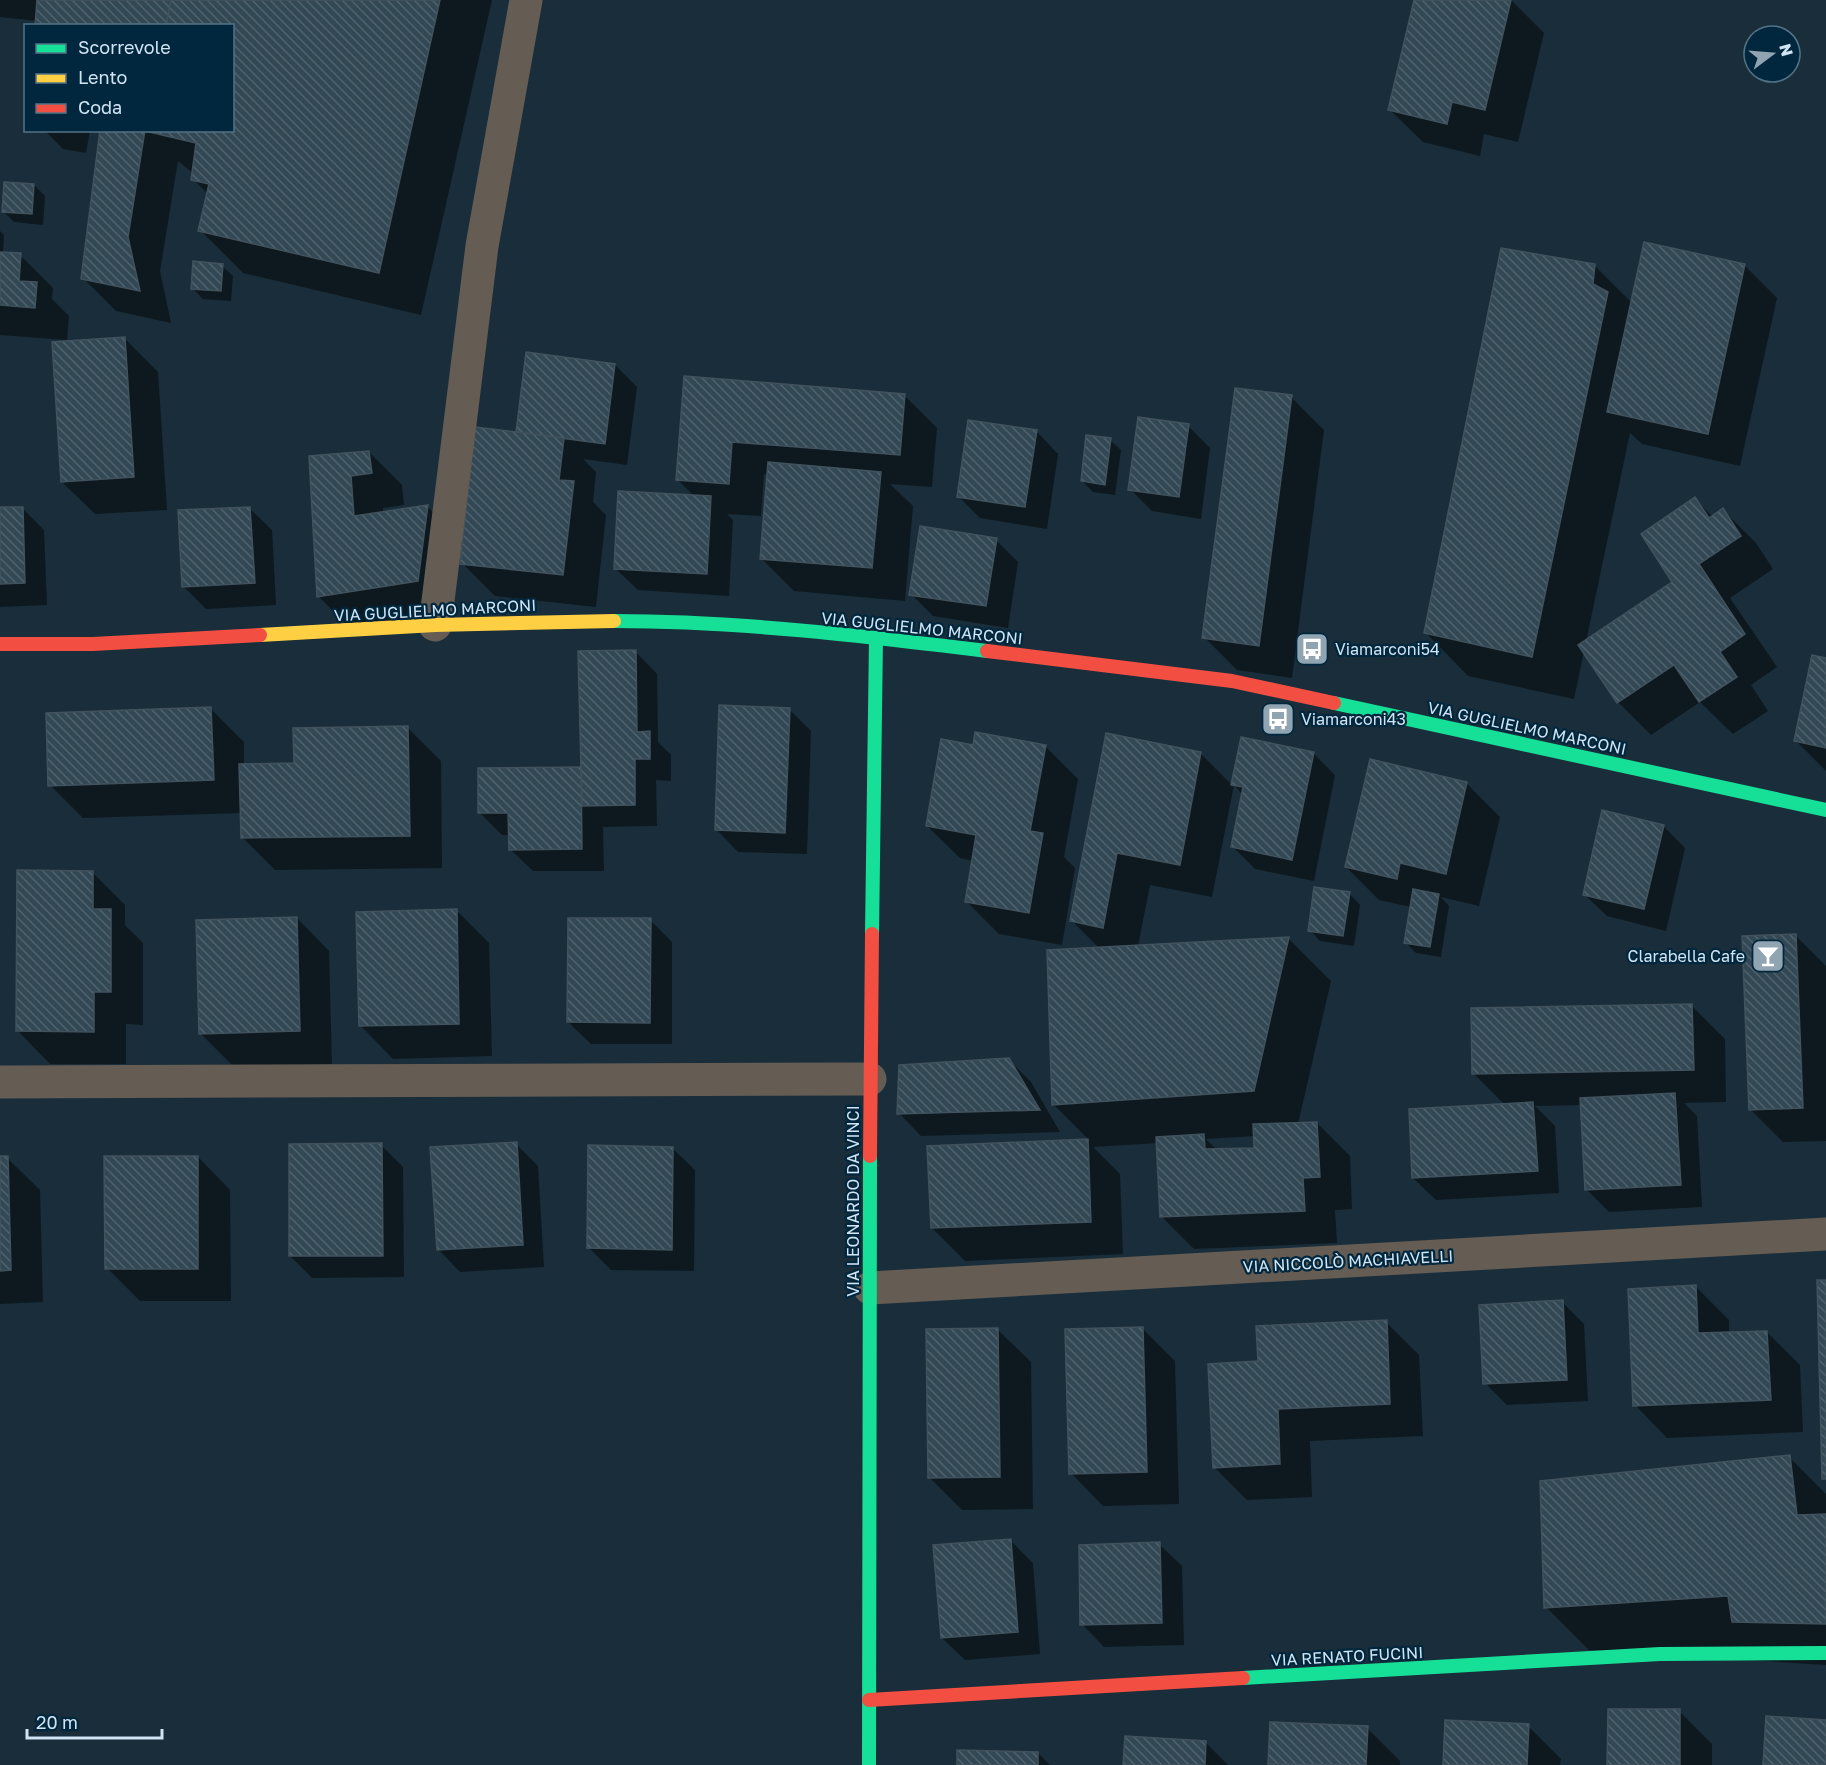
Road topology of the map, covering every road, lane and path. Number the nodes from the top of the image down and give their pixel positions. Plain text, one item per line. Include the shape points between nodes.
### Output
1 (526, 0) edge
2 (435, 625) junction
3 (876, 638) junction
4 (0, 644) edge
5 (1826, 810) edge
6 (870, 1079) junction
7 (0, 1082) edge
8 (1826, 1234) edge
9 (870, 1288) junction
10 (1826, 1653) edge
11 (869, 1700) junction
12 (869, 1765) edge

1 - 2 street via 482,246
2 - 3 street, VIA GUGLIELMO MARCONI via 655,621
2 - 4 street, VIA GUGLIELMO MARCONI via 105,644
3 - 5 street, VIA GUGLIELMO MARCONI via 1232,681
3 - 6 street, VIA LEONARDO DA VINCI
6 - 7 street
6 - 9 street, VIA LEONARDO DA VINCI
8 - 9 street, VIA NICCOLÒ MACHIAVELLI
9 - 11 street, VIA LEONARDO DA VINCI
10 - 11 street, VIA RENATO FUCINI via 1660,1654
11 - 12 street, VIA LEONARDO DA VINCI

